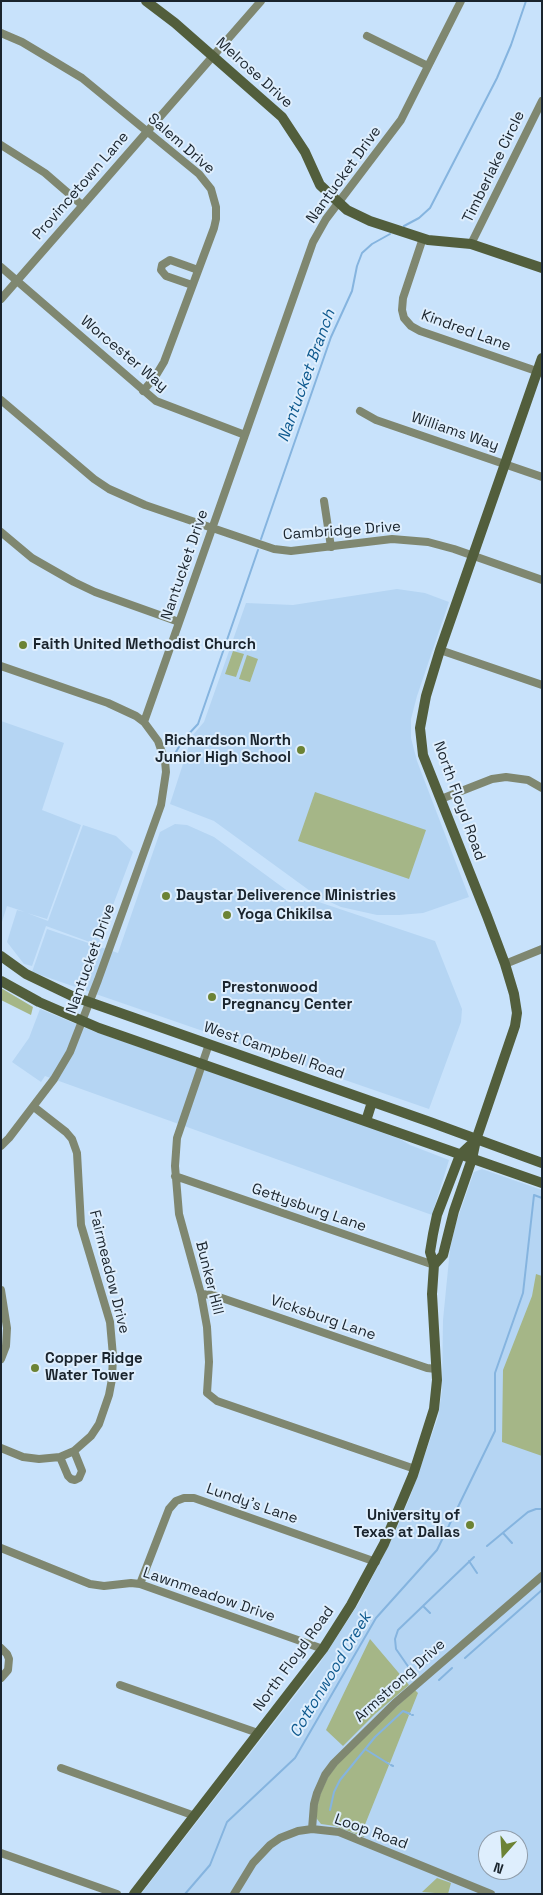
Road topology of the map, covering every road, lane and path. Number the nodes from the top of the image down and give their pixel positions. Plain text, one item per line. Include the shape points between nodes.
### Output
1 (146, 1) edge
2 (261, 1) edge
3 (461, 1) edge
4 (1, 33) edge
5 (367, 36) dead end
6 (214, 56) junction
7 (428, 66) junction
8 (542, 101) edge
9 (148, 132) junction
10 (1, 145) edge
11 (339, 204) junction
12 (82, 205) junction
13 (423, 238) junction
14 (470, 244) junction
15 (1, 267) edge
16 (542, 268) edge
17 (198, 270) junction
18 (17, 281) junction
19 (192, 285) junction
20 (1, 299) edge
21 (542, 358) edge
22 (539, 372) edge
23 (143, 390) junction
24 (1, 400) edge
25 (360, 411) dead end
26 (245, 435) junction
27 (505, 464) junction
28 (542, 477) edge
29 (324, 501) dead end
30 (212, 528) junction
31 (1, 532) edge
32 (331, 546) junction
33 (473, 556) junction
34 (542, 580) edge
35 (179, 622) junction
36 (440, 650) junction
37 (1, 666) edge
38 (542, 684) edge
39 (144, 722) junction
40 (542, 788) edge
41 (441, 799) junction
42 (542, 949) edge
43 (1, 956) edge
44 (505, 964) junction
45 (1, 982) edge
46 (90, 1002) junction
47 (82, 1021) junction
48 (209, 1044) junction
49 (202, 1064) junction
50 (372, 1102) junction
51 (34, 1107) junction
52 (366, 1121) junction
53 (476, 1140) junction
54 (1, 1146) edge
55 (460, 1155) junction
56 (472, 1159) junction
57 (542, 1163) edge
58 (175, 1176) junction
59 (542, 1183) edge
60 (434, 1265) junction
61 (1, 1290) edge
62 (201, 1294) junction
63 (1, 1360) edge
64 (436, 1369) junction
65 (1, 1448) edge
66 (74, 1451) junction
67 (60, 1457) junction
68 (415, 1469) junction
69 (1, 1548) edge
70 (376, 1562) junction
71 (542, 1576) edge
72 (140, 1584) junction
73 (1, 1648) edge
74 (323, 1649) junction
75 (1, 1678) edge
76 (120, 1685) dead end
77 (258, 1733) junction
78 (61, 1768) dead end
79 (195, 1816) junction
80 (312, 1828) junction
81 (1, 1853) edge
82 (117, 1894) edge
83 (134, 1894) edge
84 (234, 1894) edge
85 (491, 1894) edge

1 - 6 street, Melrose Drive
2 - 6 street, Provincetown Lane
3 - 7 street, Nantucket Drive
4 - 9 street, Salem Drive via 82,78
5 - 7 street
6 - 9 street, Provincetown Lane
6 - 11 street, Melrose Drive via 282,117 305,152 320,185
7 - 11 street, Nantucket Drive via 401,120
8 - 14 street, Timberlake Circle
9 - 12 street, Provincetown Lane
9 - 17 street, Salem Drive via 199,174 211,189 216,219
10 - 12 street via 44,173
11 - 13 street, Melrose Drive via 370,221
11 - 26 street, Nantucket Drive via 313,242
12 - 18 street, Provincetown Lane
13 - 14 street, Melrose Drive
13 - 22 street, Kindred Lane via 403,298 404,318 420,330
14 - 16 street, Melrose Drive
15 - 18 street, Worcester Way
17 - 19 street, Salem Drive
17 - 19 street via 170,260 162,265 161,270 166,276
18 - 20 street, Provincetown Lane
18 - 23 street, Worcester Way
19 - 23 street, Salem Drive via 164,362
21 - 22 street, North Floyd Road
22 - 27 street, North Floyd Road
23 - 26 street, Worcester Way via 162,404
24 - 30 street, Cambridge Drive via 109,490
25 - 27 street, Williams Way via 376,420
26 - 30 street, Nantucket Drive
27 - 28 street, Williams Way
27 - 33 street, North Floyd Road
29 - 32 street
30 - 32 street, Cambridge Drive via 282,551
30 - 35 street, Nantucket Drive
31 - 35 street via 32,558 74,582
32 - 33 street, Cambridge Drive via 409,540 440,544
33 - 34 street, Cambridge Drive
33 - 36 street, North Floyd Road
35 - 39 street, Nantucket Drive
36 - 38 street
36 - 41 street, North Floyd Road via 420,728 423,755
37 - 39 street via 127,711
39 - 46 street, Nantucket Drive via 158,741 165,761 164,795
40 - 41 street via 528,780 506,777 492,779
41 - 44 street, North Floyd Road
42 - 44 street
43 - 46 street, West Campbell Road via 26,974
44 - 53 street, North Floyd Road via 514,994 517,1020
45 - 47 street
46 - 47 street, Nantucket Drive
46 - 48 street, West Campbell Road
47 - 49 street
47 - 51 street, Nantucket Drive via 65,1063
48 - 49 street, Bunker Hill
48 - 50 street, West Campbell Road
49 - 52 street
49 - 58 street, Bunker Hill via 177,1138
50 - 52 street
50 - 53 street, West Campbell Road
51 - 54 street, Nantucket Drive
51 - 66 street, Fairmeadow Drive via 66,1132 77,1153 81,1225 111,1332 113,1369 109,1395 99,1424
52 - 55 street
53 - 55 street, North Floyd Road
53 - 56 street, North Floyd Road
53 - 57 street, West Campbell Road
55 - 56 street
55 - 60 street, North Floyd Road via 437,1215 430,1252
56 - 59 street
56 - 60 street, North Floyd Road via 443,1255
58 - 60 street, Gettysburg Lane
58 - 62 street, Bunker Hill via 180,1222
60 - 64 street, North Floyd Road via 432,1294
61 - 63 street via 7,1328
62 - 64 street, Vicksburg Lane via 213,1295
62 - 68 street, Bunker Hill via 208,1335 207,1391 212,1398
64 - 68 street, North Floyd Road via 434,1408
65 - 67 street, Fairmeadow Drive via 30,1458
66 - 67 street, Fairmeadow Drive
66 - 67 street via 82,1471 75,1480 68,1476
68 - 70 street, North Floyd Road
69 - 72 street, Lawnmeadow Drive via 95,1585
70 - 72 street, Lundy's Lane via 194,1498 184,1498 176,1500 169,1509
70 - 74 street, North Floyd Road
71 - 80 street, Armstrong Drive via 376,1720 334,1763 317,1792
72 - 74 street, Lawnmeadow Drive
73 - 75 street via 9,1659 8,1670
74 - 77 street, North Floyd Road
76 - 77 street
77 - 79 street, North Floyd Road
78 - 79 street
79 - 83 street, North Floyd Road
80 - 84 street, Loop Road via 280,1838 270,1845 253,1863
80 - 85 street, Loop Road via 340,1832
81 - 82 street

